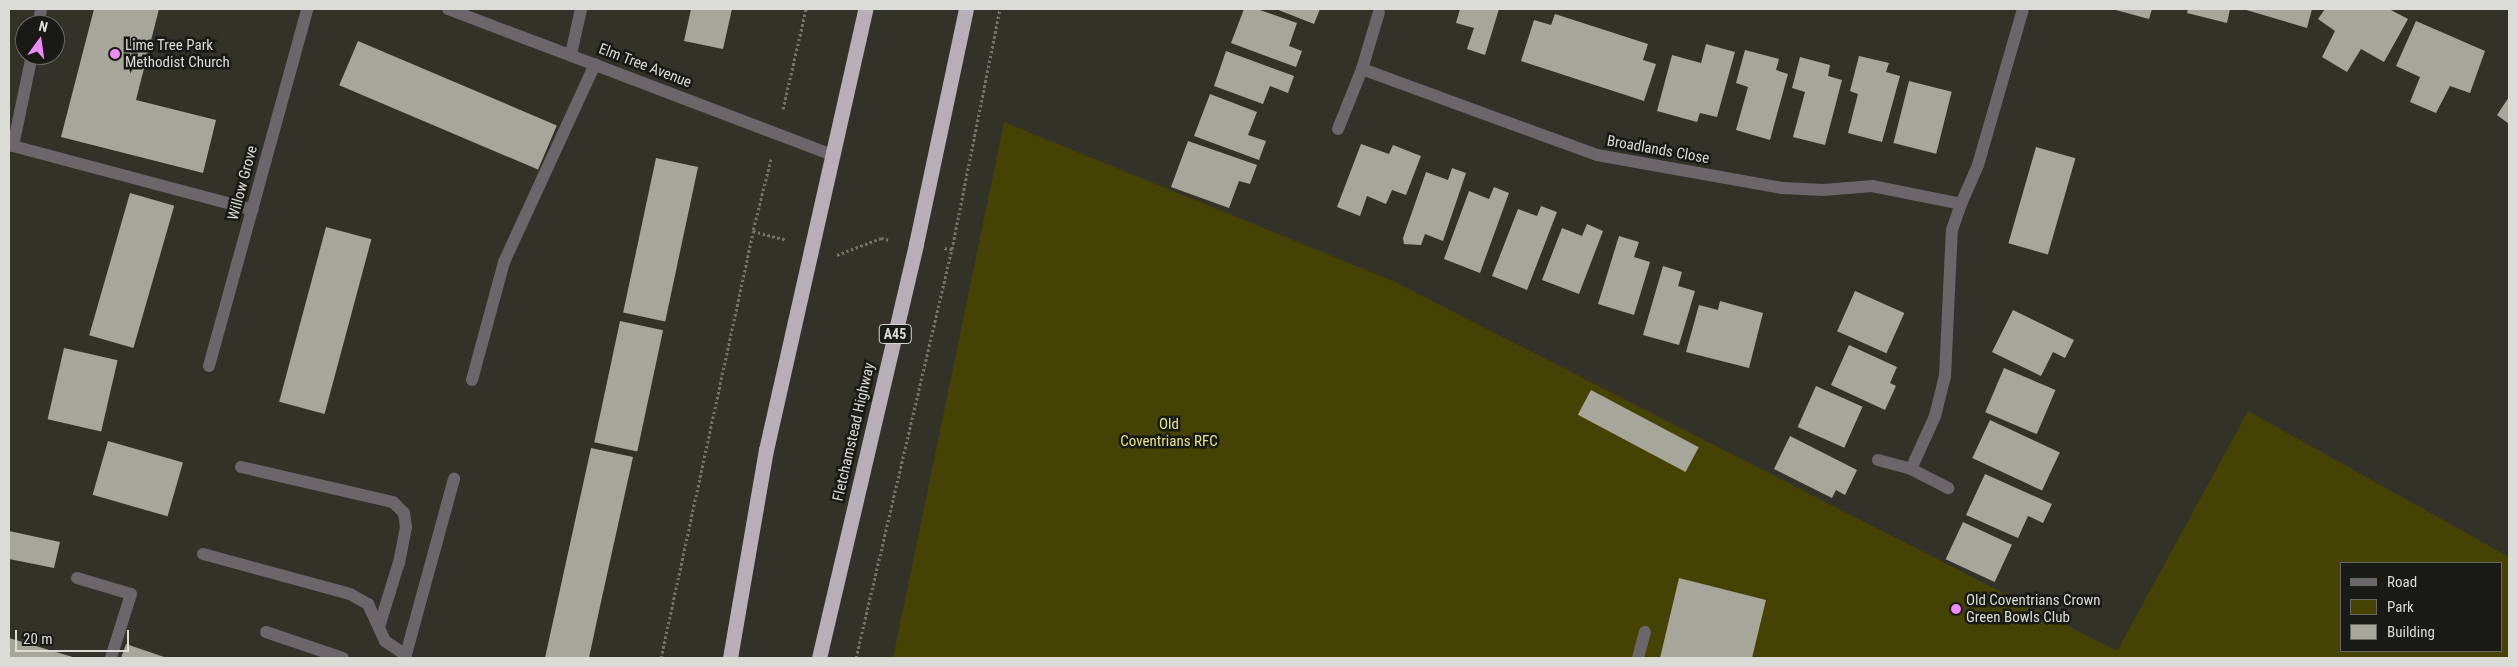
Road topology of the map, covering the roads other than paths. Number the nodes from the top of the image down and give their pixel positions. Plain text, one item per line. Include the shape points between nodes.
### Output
1 (307, 9) edge
2 (448, 9) edge
3 (581, 9) edge
4 (865, 9) edge
5 (966, 9) edge
6 (2023, 9) edge
7 (1379, 12) dead end
8 (571, 54) junction
9 (595, 64) junction
10 (30, 65) edge
11 (1362, 69) junction
12 (1338, 129) dead end
13 (830, 154) junction
14 (1961, 204) junction
15 (253, 210) junction
16 (209, 366) dead end
17 (472, 380) dead end
18 (1878, 460) dead end
19 (241, 467) dead end
20 (1911, 469) junction
21 (454, 479) dead end
22 (1948, 488) dead end
23 (203, 554) dead end
24 (77, 578) dead end
25 (378, 627) junction
26 (266, 632) dead end
27 (1644, 632) dead end
28 (405, 657) edge
29 (111, 658) edge
30 (343, 658) edge
31 (730, 658) edge
32 (819, 658) edge
33 (1638, 658) edge

1 - 15 street, Willow Grove
2 - 8 street, Elm Tree Avenue
3 - 8 street
4 - 13 highway
5 - 32 highway, Fletchamstead Highway / A45 via 916,244
6 - 14 street via 1978,165
7 - 11 street
8 - 9 street, Elm Tree Avenue
9 - 13 street, Elm Tree Avenue
9 - 17 street via 504,262
10 - 15 street via 14,146
11 - 12 street
11 - 14 street, Broadlands Close via 1597,155 1782,188 1824,190 1872,186
13 - 31 highway via 766,450
14 - 20 street via 1952,230 1945,376 1934,416
15 - 16 street, Willow Grove
18 - 20 street
19 - 25 street via 393,502 404,513 406,527 399,562
20 - 22 street
21 - 28 street
23 - 25 street via 350,594 368,604
24 - 29 street via 131,594
25 - 28 street via 385,641
26 - 30 street
27 - 33 street

